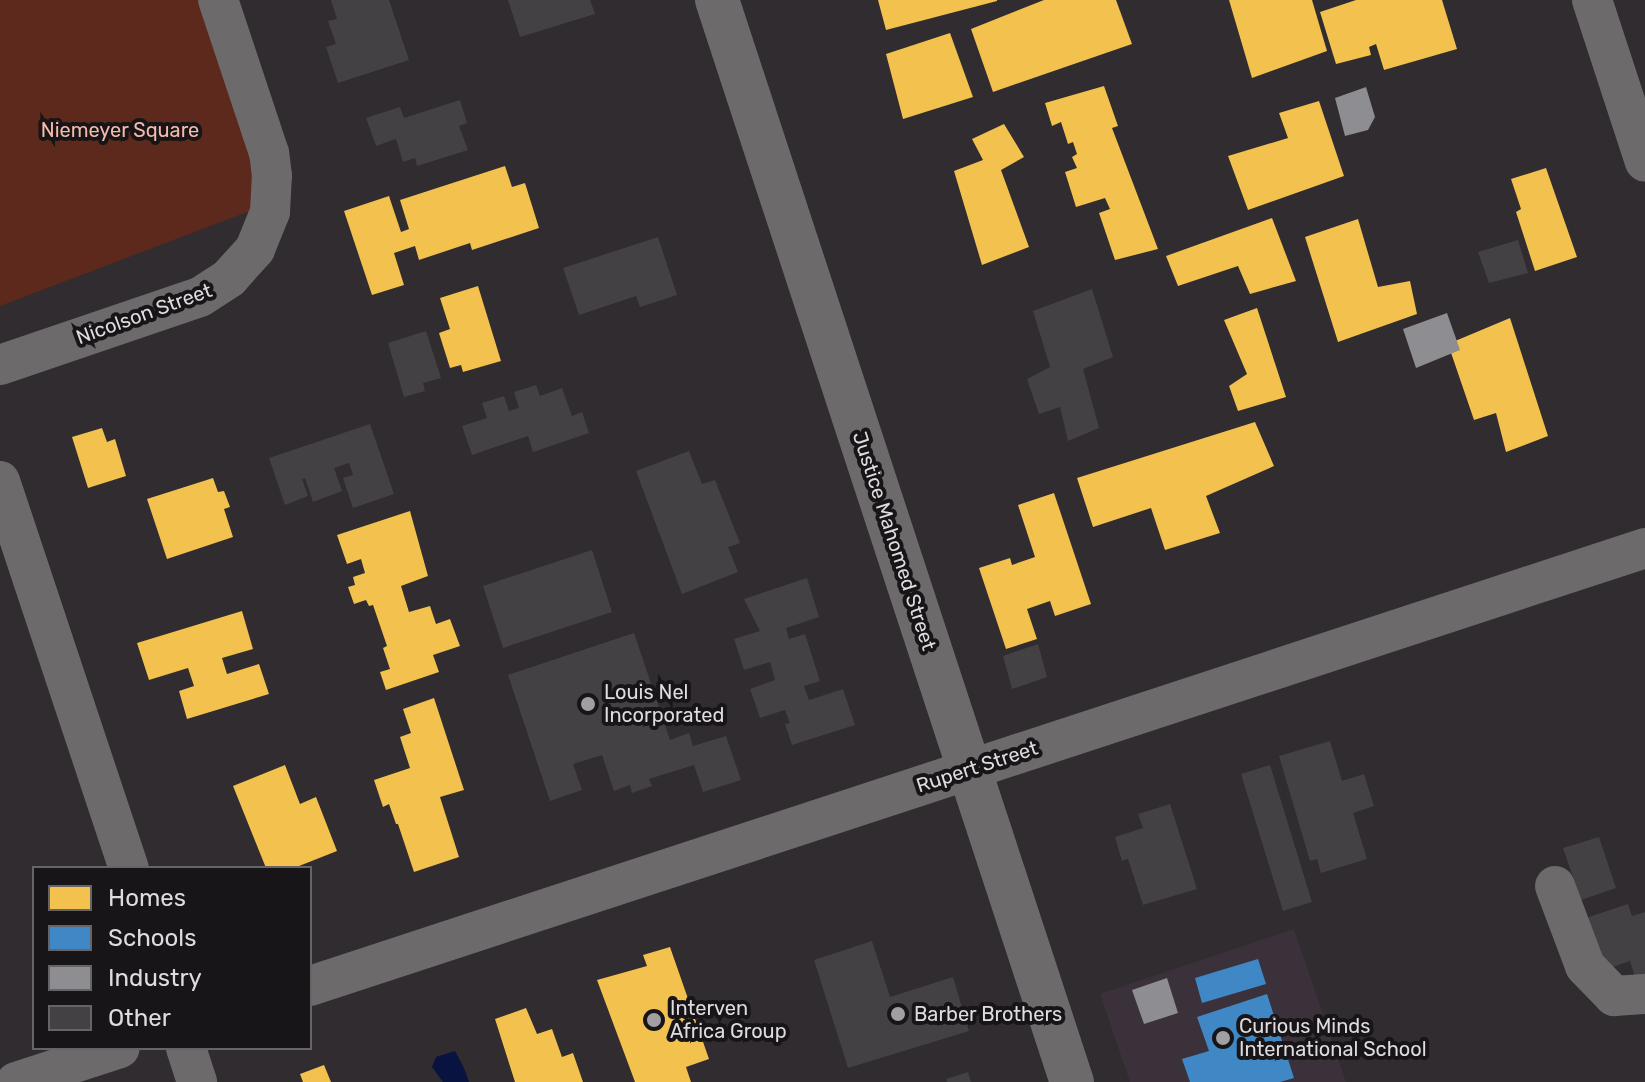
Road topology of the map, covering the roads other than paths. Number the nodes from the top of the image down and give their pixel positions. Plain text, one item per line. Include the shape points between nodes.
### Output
1 (218, 0) edge
2 (717, 0) edge
3 (1592, 0) edge
4 (1645, 162) edge
5 (0, 365) edge
6 (0, 481) edge
7 (1645, 548) edge
8 (969, 769) junction
9 (128, 866) edge
10 (1555, 886) dead end
11 (312, 985) edge
12 (1645, 994) edge
13 (114, 1050) edge
14 (187, 1050) edge
15 (16, 1082) edge
16 (197, 1082) edge
17 (1072, 1082) edge

1 - 5 street, Nicolson Street via 269,153 270,212 255,249 229,278 200,297
2 - 8 main road, Justice Mahomed Street
3 - 4 street
6 - 9 street
7 - 8 street, Rupert Street
8 - 11 street, Rupert Street
8 - 17 main road, Justice Mahomed Street
10 - 12 street via 1585,966 1614,996
13 - 15 street
14 - 16 street

